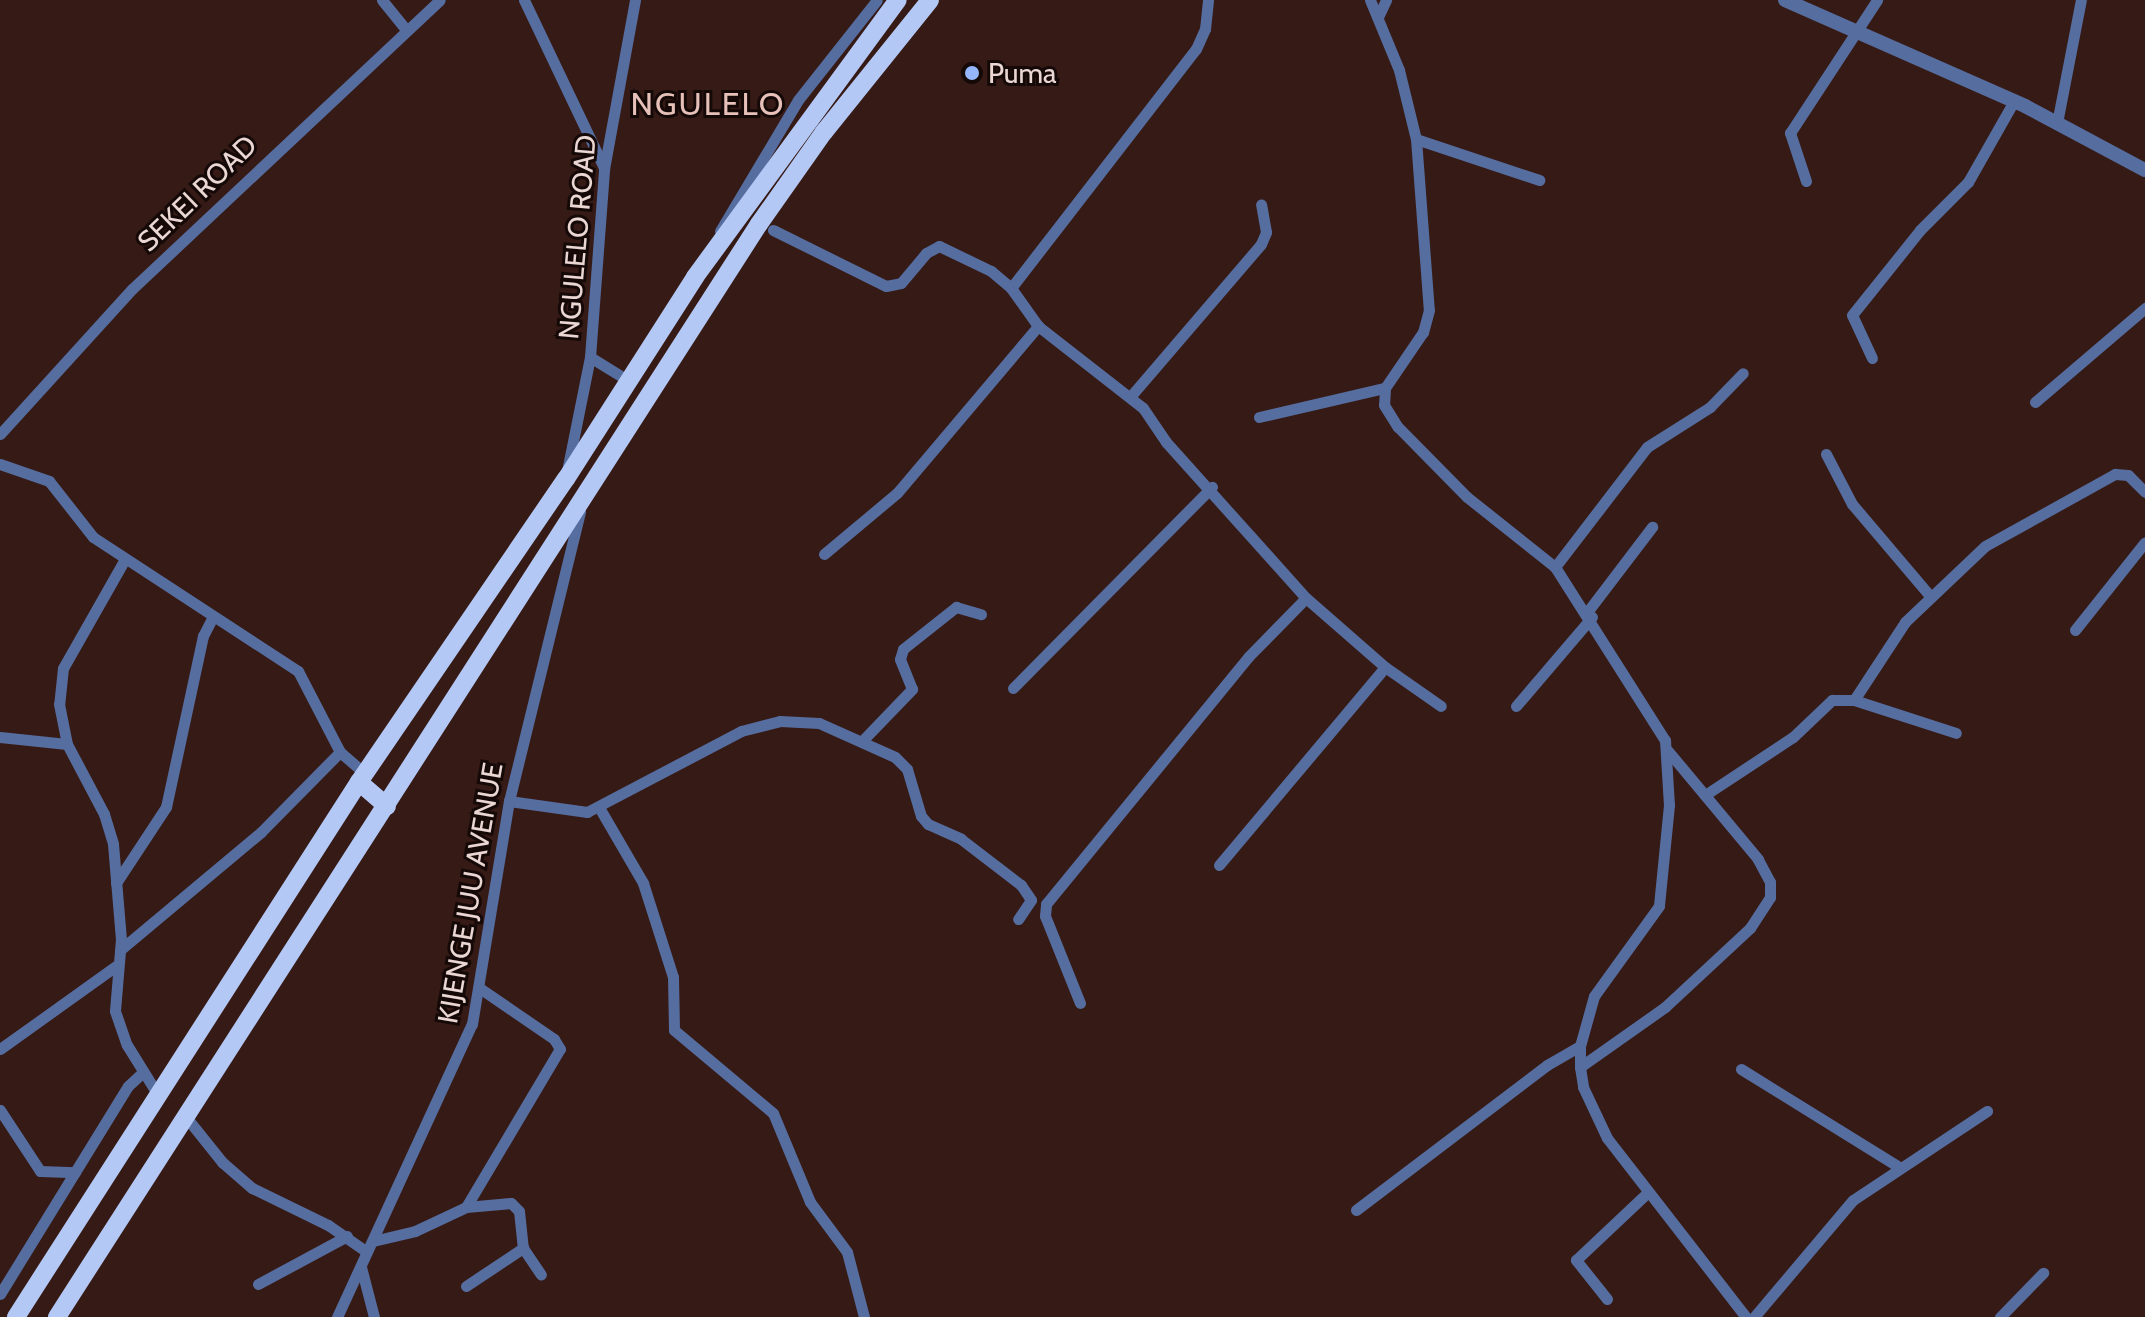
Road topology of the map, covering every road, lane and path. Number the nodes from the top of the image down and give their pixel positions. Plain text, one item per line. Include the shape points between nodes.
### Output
1 (382, 0) edge
2 (440, 0) edge
3 (524, 0) edge
4 (635, 0) edge
5 (877, 0) edge
6 (898, 0) edge
7 (930, 0) edge
8 (1208, 0) edge
9 (1370, 0) edge
10 (1386, 0) edge
11 (1785, 0) edge
12 (1877, 0) edge
13 (2081, 0) edge
14 (1379, 15) junction
15 (406, 30) junction
16 (1855, 33) junction
17 (2014, 101) junction
18 (2057, 123) junction
19 (1416, 139) junction
20 (604, 169) junction
21 (2145, 170) edge
22 (1539, 180) dead end
23 (1806, 181) dead end
24 (1261, 204) dead end
25 (773, 230) dead end
26 (695, 277) junction
27 (1011, 288) junction
28 (2145, 308) edge
29 (1038, 326) junction
30 (590, 357) junction
31 (1872, 358) dead end
32 (1743, 373) dead end
33 (629, 381) junction
34 (1385, 388) junction
35 (1130, 397) junction
36 (2035, 402) dead end
37 (1259, 417) dead end
38 (0, 434) edge
39 (1826, 454) dead end
40 (0, 464) edge
41 (566, 479) junction
42 (1212, 487) junction
43 (2145, 492) edge
44 (582, 504) junction
45 (1652, 527) dead end
46 (2145, 542) edge
47 (824, 554) dead end
48 (125, 559) junction
49 (1555, 567) junction
50 (1930, 596) junction
51 (1306, 598) junction
52 (981, 614) dead end
53 (1590, 614) junction
54 (213, 616) junction
55 (2075, 630) dead end
56 (1385, 667) junction
57 (1013, 688) dead end
58 (1854, 700) junction
59 (411, 706) junction
60 (1441, 706) dead end
61 (1516, 706) dead end
62 (438, 727) junction
63 (1956, 733) dead end
64 (0, 737) edge
65 (863, 740) junction
66 (67, 744) junction
67 (1667, 751) junction
68 (340, 752) junction
69 (362, 778) junction
70 (1705, 795) junction
71 (509, 801) junction
72 (387, 806) junction
73 (600, 809) junction
74 (1219, 865) dead end
75 (116, 883) junction
76 (1018, 919) dead end
77 (120, 950) junction
78 (116, 966) junction
79 (481, 989) junction
80 (1080, 1003) dead end
81 (1580, 1046) junction
82 (0, 1049) edge
83 (1580, 1067) junction
84 (1741, 1069) dead end
85 (143, 1072) junction
86 (158, 1095) junction
87 (0, 1110) edge
88 (1987, 1111) dead end
89 (186, 1117) junction
90 (1899, 1167) junction
91 (75, 1172) junction
92 (1647, 1193) junction
93 (466, 1207) junction
94 (1356, 1210) dead end
95 (347, 1236) junction
96 (370, 1246) junction
97 (523, 1248) junction
98 (361, 1267) junction
99 (2043, 1273) dead end
100 (541, 1275) dead end
101 (258, 1284) dead end
102 (466, 1286) dead end
103 (0, 1294) edge
104 (1607, 1299) dead end
105 (16, 1317) edge
106 (57, 1317) edge
107 (337, 1317) edge
108 (374, 1317) edge
109 (864, 1317) edge
110 (1746, 1317) edge
111 (1754, 1317) edge
112 (2000, 1317) edge

1 - 15 street
2 - 15 street, SEKEI ROAD
3 - 20 street
4 - 20 street, NGULELO ROAD
5 - 26 street via 798,100 749,176
6 - 26 highway
7 - 44 highway via 824,132 759,224
8 - 27 street via 1196,49
9 - 14 street
10 - 14 street
11 - 16 street
12 - 16 street
13 - 18 street
14 - 19 street
15 - 38 street, SEKEI ROAD via 132,289
16 - 17 street
16 - 23 street via 1790,133
17 - 18 street
17 - 31 street via 1968,182 1920,230 1852,315
18 - 21 street
19 - 22 street
19 - 34 street via 1429,310 1423,332
20 - 30 street, NGULELO ROAD
24 - 35 street via 1266,232 1261,244
25 - 27 street via 886,286 901,283 926,253 939,246 971,259
26 - 33 highway
27 - 29 street
28 - 36 street
29 - 35 street
29 - 47 street via 897,493
30 - 33 street
30 - 41 street, NGULELO ROAD
32 - 49 street via 1710,407 1647,447
33 - 41 highway
34 - 37 street
34 - 49 street via 1384,405 1398,427 1467,497
35 - 42 street
39 - 50 street via 1852,504
40 - 48 street via 49,481 93,537
41 - 59 highway
42 - 51 street
42 - 57 street
43 - 50 street via 2128,475 2115,474 2004,534
44 - 62 highway
44 - 71 street, KIJENGE JUU AVENUE
45 - 53 street
46 - 55 street
48 - 54 street
48 - 66 street via 63,668 59,704
49 - 53 street
50 - 58 street via 1905,622
51 - 56 street
51 - 80 street via 1249,656 1046,904 1045,916
52 - 65 street via 956,607 903,649 900,659 912,689
53 - 61 street
53 - 67 street
54 - 68 street via 298,671
54 - 75 street via 203,636 166,807
56 - 60 street
56 - 74 street
58 - 63 street
58 - 70 street via 1823,703 1793,737 1758,755
59 - 62 highway
59 - 69 highway
62 - 72 highway
64 - 66 street
65 - 73 street via 819,723 760,724
65 - 76 street via 907,769 928,824 961,839 1021,885 1031,900
66 - 75 street via 110,827
67 - 70 street
67 - 81 street via 1669,805 1659,906 1646,931 1602,981
68 - 69 street
68 - 77 street via 261,832
69 - 72 highway
69 - 86 highway
70 - 83 street via 1764,870 1770,882 1765,911 1665,1007
71 - 73 street via 574,812
71 - 79 street, KIJENGE JUU AVENUE via 486,919
72 - 89 highway
73 - 109 street via 643,883 673,977 674,1030 773,1113 810,1202 847,1252
75 - 77 street
77 - 78 street
78 - 82 street
78 - 85 street via 115,1011
79 - 93 street via 554,1039 560,1049
79 - 96 street, KIJENGE JUU AVENUE via 462,1052
81 - 83 street
81 - 94 street via 1547,1065
83 - 92 street via 1593,1112
84 - 90 street
85 - 86 street
85 - 91 street via 131,1082
86 - 105 highway
87 - 91 street via 40,1171
88 - 90 street
89 - 95 street via 222,1162 252,1188
89 - 106 highway
90 - 111 street via 1835,1217
91 - 103 street
92 - 104 street via 1576,1260
92 - 110 street
93 - 96 street
93 - 97 street via 516,1206
95 - 96 street
95 - 101 street
96 - 98 street, KIJENGE JUU AVENUE
97 - 100 street
97 - 102 street
98 - 107 street, KIJENGE JUU AVENUE
98 - 108 street
99 - 112 street

